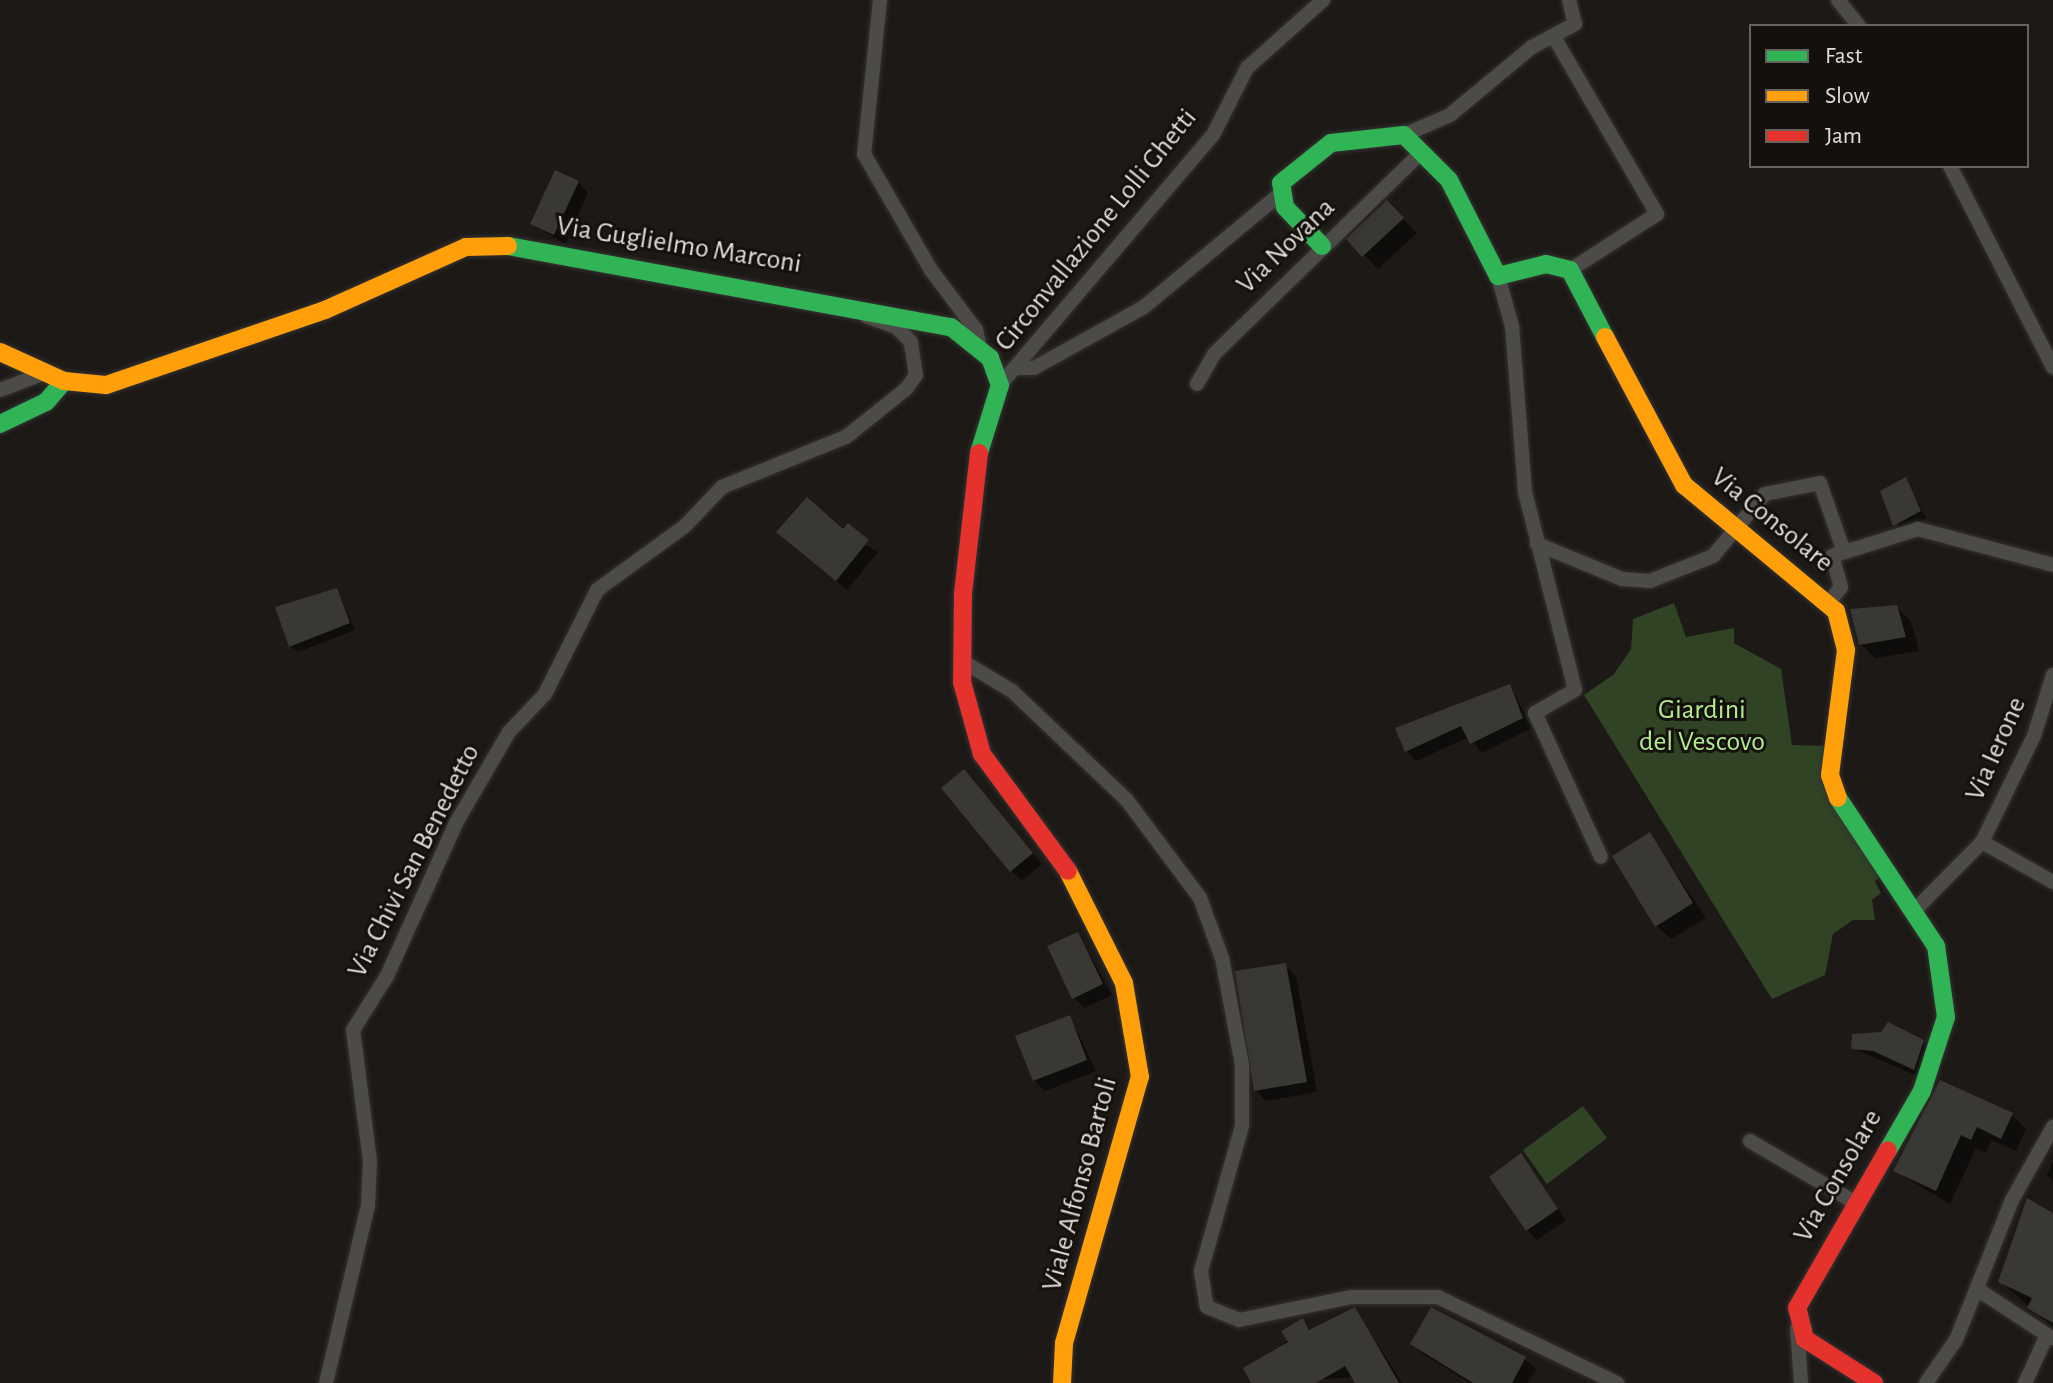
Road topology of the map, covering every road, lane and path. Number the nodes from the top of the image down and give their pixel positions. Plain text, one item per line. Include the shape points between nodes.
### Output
1 (880, 0) edge
2 (1323, 0) edge
3 (1569, 0) edge
4 (1838, 0) edge
5 (1857, 24) edge
6 (1554, 37) junction
7 (1404, 135) junction
8 (1421, 153) junction
9 (1951, 168) edge
10 (1279, 195) junction
11 (1322, 246) junction
12 (1570, 270) junction
13 (1498, 276) junction
14 (852, 303) junction
15 (981, 351) junction
16 (0, 352) edge
17 (2053, 367) edge
18 (1019, 368) junction
19 (45, 373) junction
20 (64, 381) junction
21 (1197, 384) dead end
22 (1000, 385) junction
23 (0, 390) edge
24 (0, 424) edge
25 (1740, 530) junction
26 (1537, 544) junction
27 (1844, 552) junction
28 (2053, 565) edge
29 (1829, 602) junction
30 (962, 661) junction
31 (2053, 675) edge
32 (1982, 842) junction
33 (1601, 857) dead end
34 (2053, 882) edge
35 (1914, 911) junction
36 (2053, 1127) edge
37 (1750, 1141) dead end
38 (1856, 1203) junction
39 (1980, 1291) junction
40 (1797, 1308) junction
41 (2050, 1337) edge
42 (326, 1383) edge
43 (1062, 1383) edge
44 (1617, 1383) edge
45 (1801, 1383) edge
46 (1874, 1383) edge
47 (1926, 1383) edge
48 (2025, 1383) edge

1 - 15 street via 864,154 931,270 976,330
2 - 18 street, Circonvallazione Lolli Ghetti via 1247,68 1213,135
3 - 6 street via 1575,24
4 - 5 street
6 - 7 street via 1532,47 1450,115
6 - 12 street via 1657,214
7 - 8 street
7 - 10 street via 1331,143 1281,183
8 - 11 street, Via Novana
8 - 13 street via 1449,180
9 - 17 street
10 - 11 street
10 - 18 street via 1144,307 1034,368
11 - 21 street, Via Novana via 1214,354
12 - 13 street via 1546,264
12 - 25 street, Via Consolare via 1664,455 1720,521
13 - 26 street via 1512,326 1516,439
14 - 15 street, Via Guglielmo Marconi via 951,327
14 - 20 street, Via Guglielmo Marconi via 506,246 466,247 383,287 221,348 106,385
14 - 42 street, Via Chivi San Benedetto via 911,342 916,375 846,437 722,487 685,526 597,590 545,694 509,732 456,823 387,976 353,1030 369,1149 368,1206
15 - 22 street, Via Guglielmo Marconi
16 - 19 street, Via Guglielmo Marconi
18 - 22 street, Circonvallazione Lolli Ghetti
19 - 20 street, Via Guglielmo Marconi
19 - 23 street
20 - 24 street via 46,402
22 - 30 street via 979,455
25 - 26 street via 1713,556 1637,582
25 - 27 street via 1765,494 1820,483
25 - 29 street, Via Consolare
26 - 33 street via 1575,690 1535,713 1553,762
27 - 28 street via 1918,529
27 - 29 street via 1832,556 1841,587
29 - 35 street, Via Consolare via 1846,650 1830,775 1842,810
30 - 43 street, Viale Alfonso Bartoli via 982,754 1081,889 1124,983 1137,1036 1140,1077 1064,1343
30 - 44 street via 1012,691 1126,799 1200,898 1222,958 1242,1065 1242,1126 1209,1234 1201,1292 1217,1314 1239,1320 1351,1297 1438,1297
31 - 32 street, Via Ierone via 2034,736
32 - 34 street, Via Ierone
32 - 35 street, Via Ierone
35 - 38 street, Via Consolare via 1936,946 1946,1017 1932,1072
36 - 39 street via 1989,1251
37 - 38 street
38 - 40 street, Via Consolare
39 - 41 street
39 - 47 street
40 - 45 street
40 - 46 street via 1805,1339
41 - 48 street

